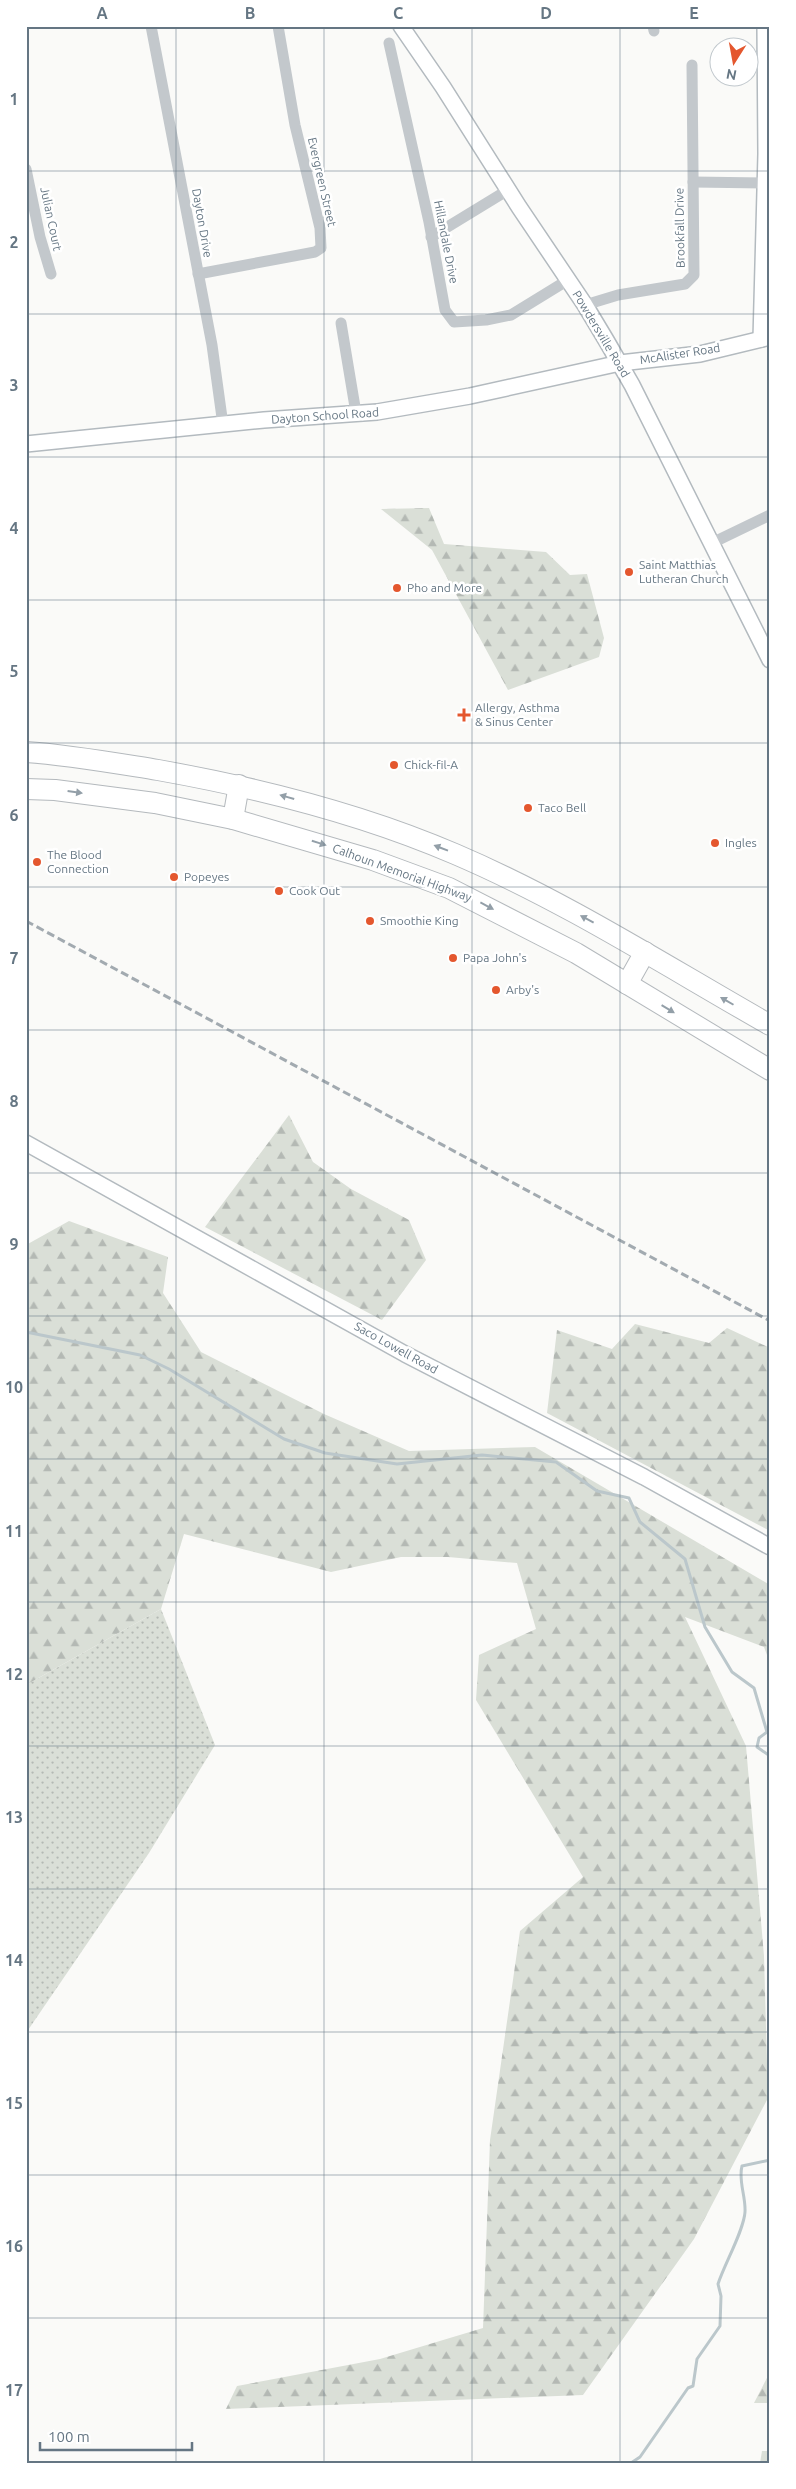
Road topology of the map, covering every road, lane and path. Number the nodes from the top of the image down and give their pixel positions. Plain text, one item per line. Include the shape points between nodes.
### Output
1 (151, 26) edge
2 (278, 26) edge
3 (401, 26) edge
4 (765, 26) edge
5 (390, 43) dead end
6 (692, 65) dead end
7 (26, 170) edge
8 (693, 182) junction
9 (765, 183) junction
10 (508, 190) junction
11 (431, 237) junction
12 (50, 274) dead end
13 (198, 274) junction
14 (568, 280) junction
15 (586, 305) junction
16 (340, 324) dead end
17 (766, 338) edge
18 (620, 364) junction
19 (356, 414) junction
20 (223, 425) junction
21 (26, 444) edge
22 (770, 515) edge
23 (712, 543) junction
24 (770, 660) edge
25 (26, 752) edge
26 (239, 785) junction
27 (26, 789) edge
28 (233, 818) junction
29 (646, 952) junction
30 (627, 984) junction
31 (770, 1025) edge
32 (770, 1070) edge
33 (26, 1143) edge
34 (770, 1547) edge

1 - 13 street, Dayton Drive
2 - 13 street, Evergreen Street via 295,126 320,228 321,248
3 - 10 street, Powdersville Road
4 - 9 street
5 - 11 street, Hillandale Drive
6 - 8 street, Brookfall Drive
7 - 12 street, Julian Court
8 - 9 street
8 - 15 street, Brookfall Drive via 694,275 686,284 618,295
9 - 17 street
10 - 11 street
10 - 14 street, Powdersville Road
11 - 14 street, Hillandale Drive via 445,310 454,322 511,314
13 - 20 street, Dayton Drive via 219,384
14 - 15 street, Powdersville Road
15 - 18 street, Powdersville Road
16 - 19 street
17 - 18 street, McAlister Road via 700,354
18 - 19 street, Dayton School Road via 435,403
18 - 23 street, Powdersville Road
19 - 20 street, Dayton School Road
20 - 21 street, Dayton School Road
22 - 23 street
23 - 24 street, Powdersville Road
25 - 26 highway
26 - 28 highway
29 -> 26 highway via 454,854 360,819
27 -> 28 highway, Calhoun Memorial Highway via 155,803
28 -> 30 highway, Calhoun Memorial Highway via 373,860 449,888 576,953
29 - 30 highway
31 -> 29 highway
30 -> 32 highway, Calhoun Memorial Highway
33 - 34 street, Saco Lowell Road via 405,1354 644,1477

